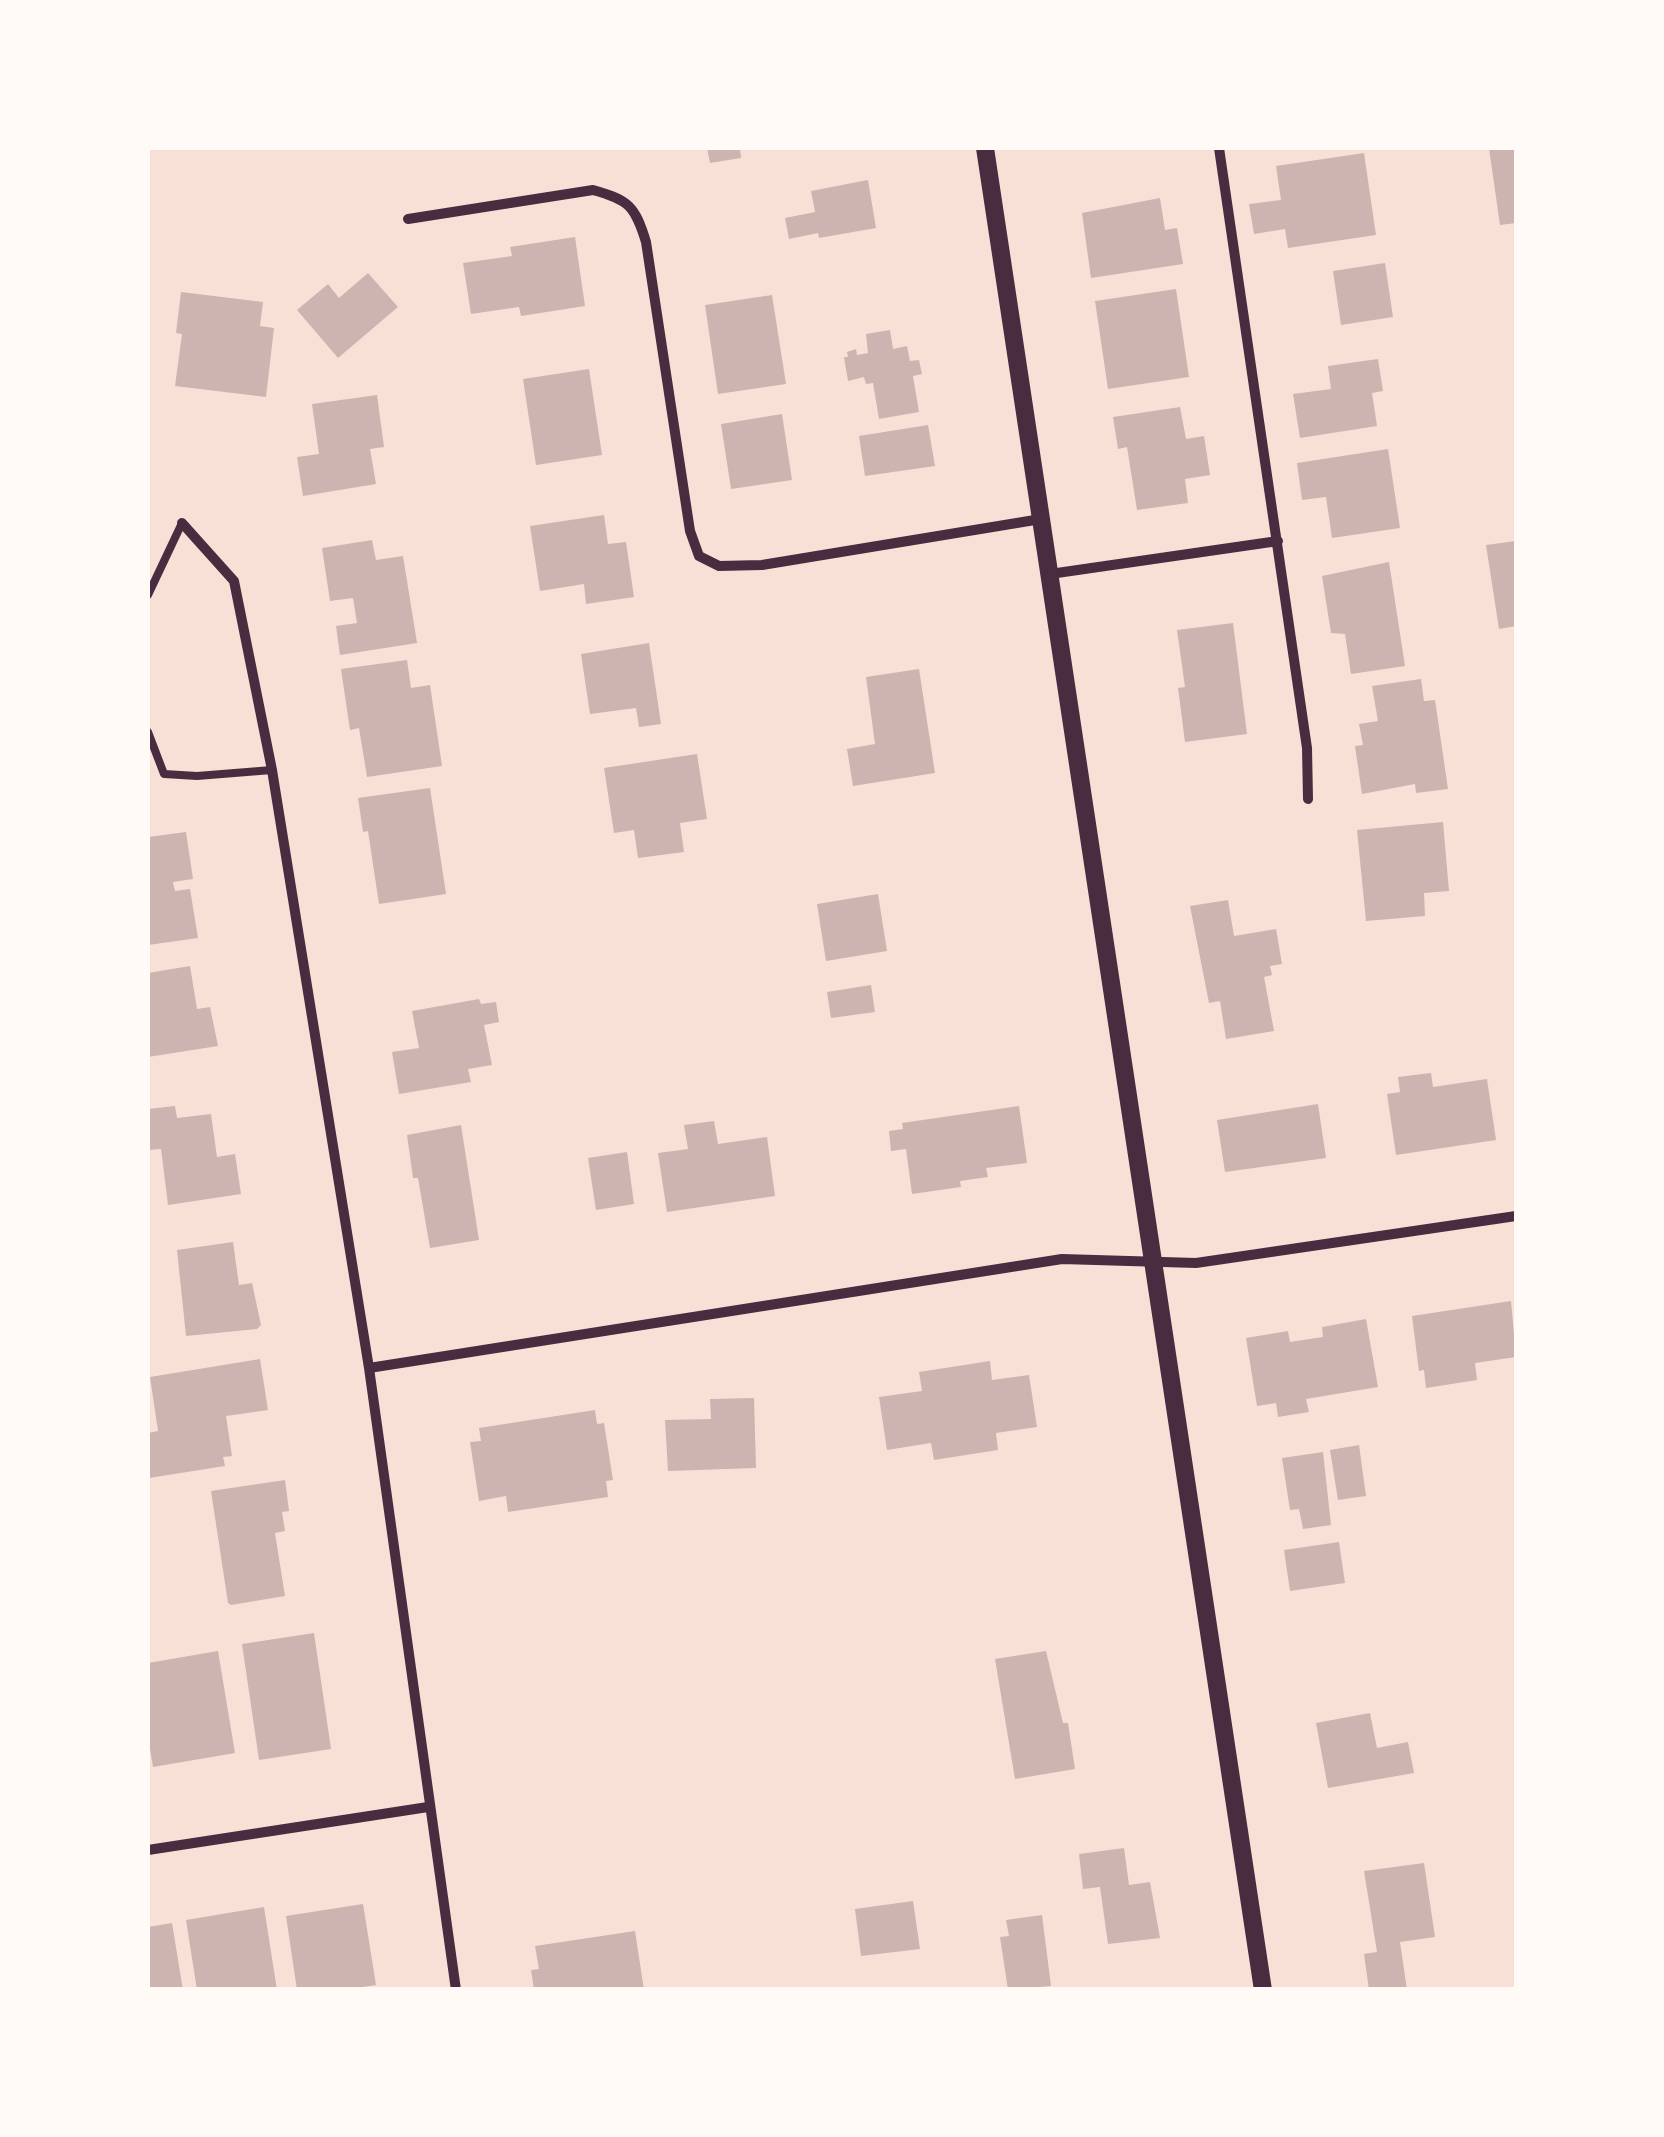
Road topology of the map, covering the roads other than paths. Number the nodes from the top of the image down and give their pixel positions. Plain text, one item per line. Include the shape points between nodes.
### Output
1 (985, 148) edge
2 (1219, 148) edge
3 (408, 219) dead end
4 (1042, 519) junction
5 (182, 523) joint
6 (1278, 542) junction
7 (1050, 574) junction
8 (148, 595) edge
9 (148, 732) edge
10 (272, 770) junction
11 (1308, 799) dead end
12 (1516, 1216) edge
13 (1152, 1262) junction
14 (369, 1368) junction
15 (428, 1807) junction
16 (148, 1850) edge
17 (456, 1990) edge
18 (1263, 1990) edge

1 - 4 street
2 - 6 street
3 - 4 street via 593,190 619,197 637,212 690,531 699,556 719,566 762,565
4 - 7 street
5 - 8 lane
5 - 10 street via 234,581
6 - 7 street
6 - 11 street
7 - 13 street
9 - 10 lane via 164,774
10 - 14 street
12 - 13 street via 1196,1263
13 - 14 street via 1062,1259
13 - 18 street
14 - 15 street
15 - 16 street
15 - 17 street

